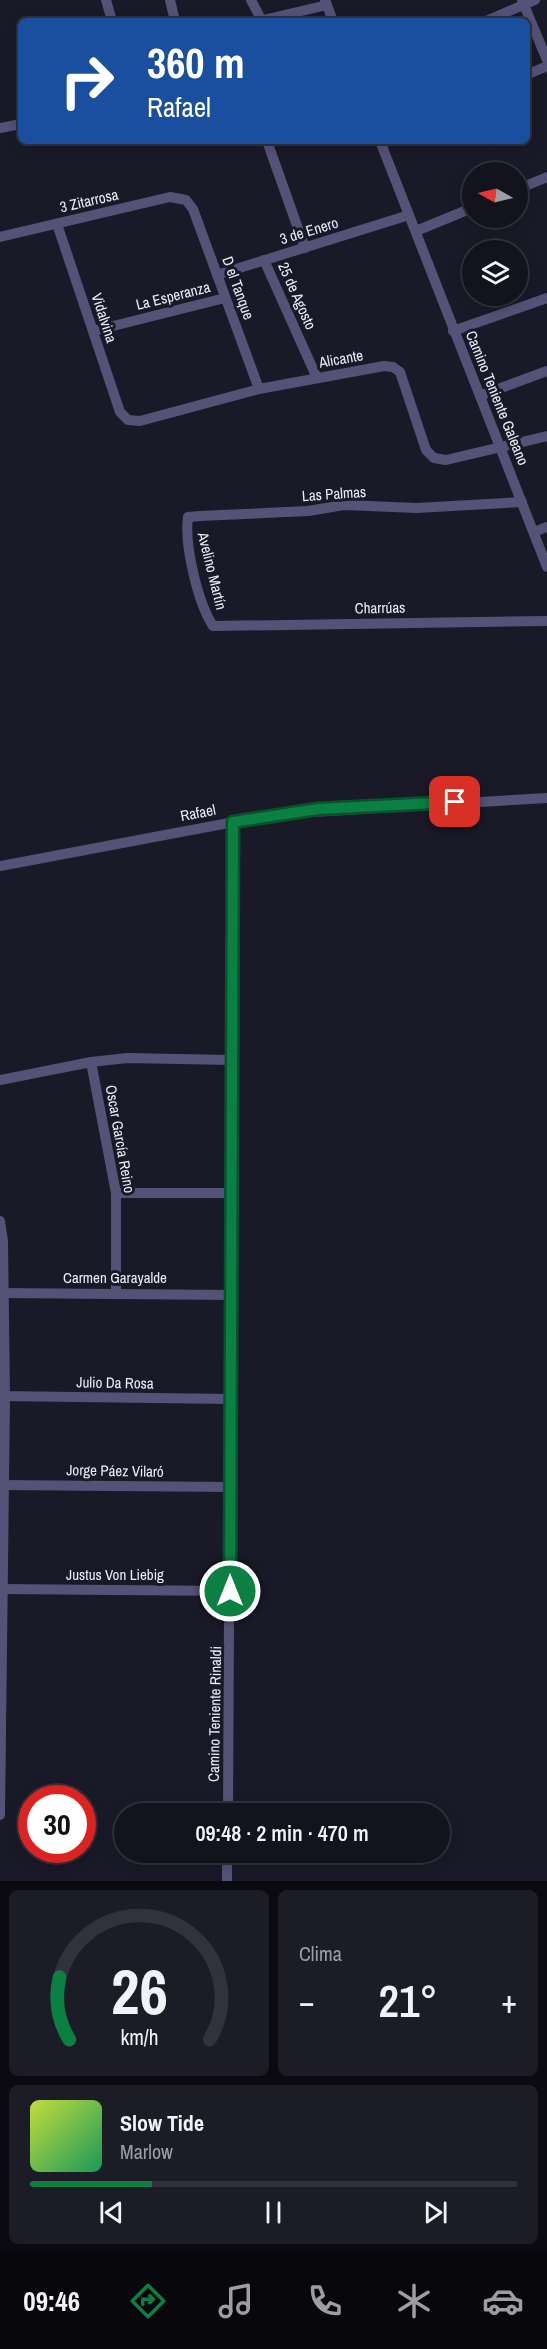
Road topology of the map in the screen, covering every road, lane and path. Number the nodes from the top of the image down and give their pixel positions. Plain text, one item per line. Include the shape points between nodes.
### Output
1 (106, 0) edge
2 (170, 0) edge
3 (251, 0) edge
4 (535, 0) edge
5 (523, 2) edge
6 (326, 3) edge
7 (111, 18) edge
8 (174, 18) edge
9 (259, 18) edge
10 (271, 18) edge
11 (332, 18) edge
12 (492, 18) edge
13 (530, 18) edge
14 (530, 19) edge
15 (547, 60) edge
16 (547, 66) edge
17 (530, 73) edge
18 (18, 125) edge
19 (0, 128) edge
20 (268, 144) edge
21 (381, 144) edge
22 (547, 177) edge
23 (528, 185) edge
24 (186, 200) joint
25 (462, 211) edge
26 (409, 215) junction
27 (57, 224) junction
28 (416, 231) junction
29 (0, 237) edge
30 (305, 248) junction
31 (264, 260) junction
32 (217, 275) junction
33 (225, 298) junction
34 (547, 298) edge
35 (93, 331) junction
36 (453, 331) junction
37 (547, 371) edge
38 (317, 378) junction
39 (259, 389) junction
40 (482, 395) junction
41 (128, 420) joint
42 (547, 436) edge
43 (502, 448) junction
44 (522, 502) junction
45 (187, 522) joint
46 (547, 527) edge
47 (534, 532) junction
48 (547, 567) edge
49 (547, 621) edge
50 (213, 627) joint
51 (547, 798) edge
52 (233, 822) junction
53 (0, 866) edge
54 (231, 1060) junction
55 (92, 1062) junction
56 (0, 1080) edge
57 (116, 1193) junction
58 (231, 1193) junction
59 (0, 1221) edge
60 (2, 1293) edge
61 (116, 1293) junction
62 (231, 1295) junction
63 (2, 1396) edge
64 (230, 1399) junction
65 (2, 1485) edge
66 (230, 1487) junction
67 (1, 1589) edge
68 (230, 1591) junction
69 (228, 1803) edge
70 (0, 1815) edge
71 (227, 1863) edge
72 (227, 1881) edge

1 - 7 street
2 - 8 street
3 - 9 street
4 - 5 street
5 - 12 street
5 - 13 street
6 - 10 street
6 - 11 street
14 - 15 street
16 - 17 street
18 - 19 street
20 - 30 street
21 - 26 street, Camino Teniente Galeano
22 - 23 street
24 - 27 street, 3 Zitarrosa via 170,197
24 - 32 street, D el Tanque via 193,209
25 - 28 street
26 - 28 street, Camino Teniente Galeano
26 - 30 street, 3 de Enero
27 - 29 street, 3 Zitarrosa
27 - 35 street, Vidalvina
28 - 36 street, Camino Teniente Galeano
30 - 31 street, 3 de Enero
31 - 32 street, 3 de Enero
31 - 38 street, 25 de Agosto
32 - 33 street, D el Tanque
33 - 35 street, La Esperanza
33 - 39 street, D el Tanque
34 - 36 street
35 - 41 street, Vidalvina via 120,412
36 - 40 street, Camino Teniente Galeano
37 - 40 street
38 - 39 street, Alicante
38 - 43 street, Alicante via 393,367 400,372 426,450 434,458 446,460
39 - 41 street, Alicante via 140,421
40 - 43 street, Camino Teniente Galeano
42 - 43 street
43 - 44 street, Camino Teniente Galeano
44 - 45 street, Las Palmas via 417,508 344,505 308,511 200,516 188,518
44 - 47 street, Camino Teniente Galeano
45 - 50 street, Avelino Martín via 186,538 195,577
46 - 47 street
47 - 48 street, Camino Teniente Galeano
49 - 50 street, Charrúas
51 - 52 street, Rafael via 318,809
52 - 53 street, Rafael
52 - 54 street, Camino Teniente Rinaldi
54 - 55 street via 127,1058
54 - 58 street, Camino Teniente Rinaldi
55 - 56 street
55 - 57 street, Oscar García Reino
57 - 58 street
57 - 61 street, Oscar García Reino
58 - 62 street, Camino Teniente Rinaldi
59 - 60 street
60 - 61 street, Carmen Garayalde
60 - 63 street
61 - 62 street, Carmen Garayalde
62 - 64 street, Camino Teniente Rinaldi
63 - 64 street, Julio Da Rosa
63 - 65 street
64 - 66 street, Camino Teniente Rinaldi
65 - 66 street, Jorge Páez Vilaró
65 - 67 street
66 - 68 street, Camino Teniente Rinaldi
67 - 68 street, Justus Von Liebig
67 - 70 street
68 - 69 street, Camino Teniente Rinaldi
71 - 72 street

